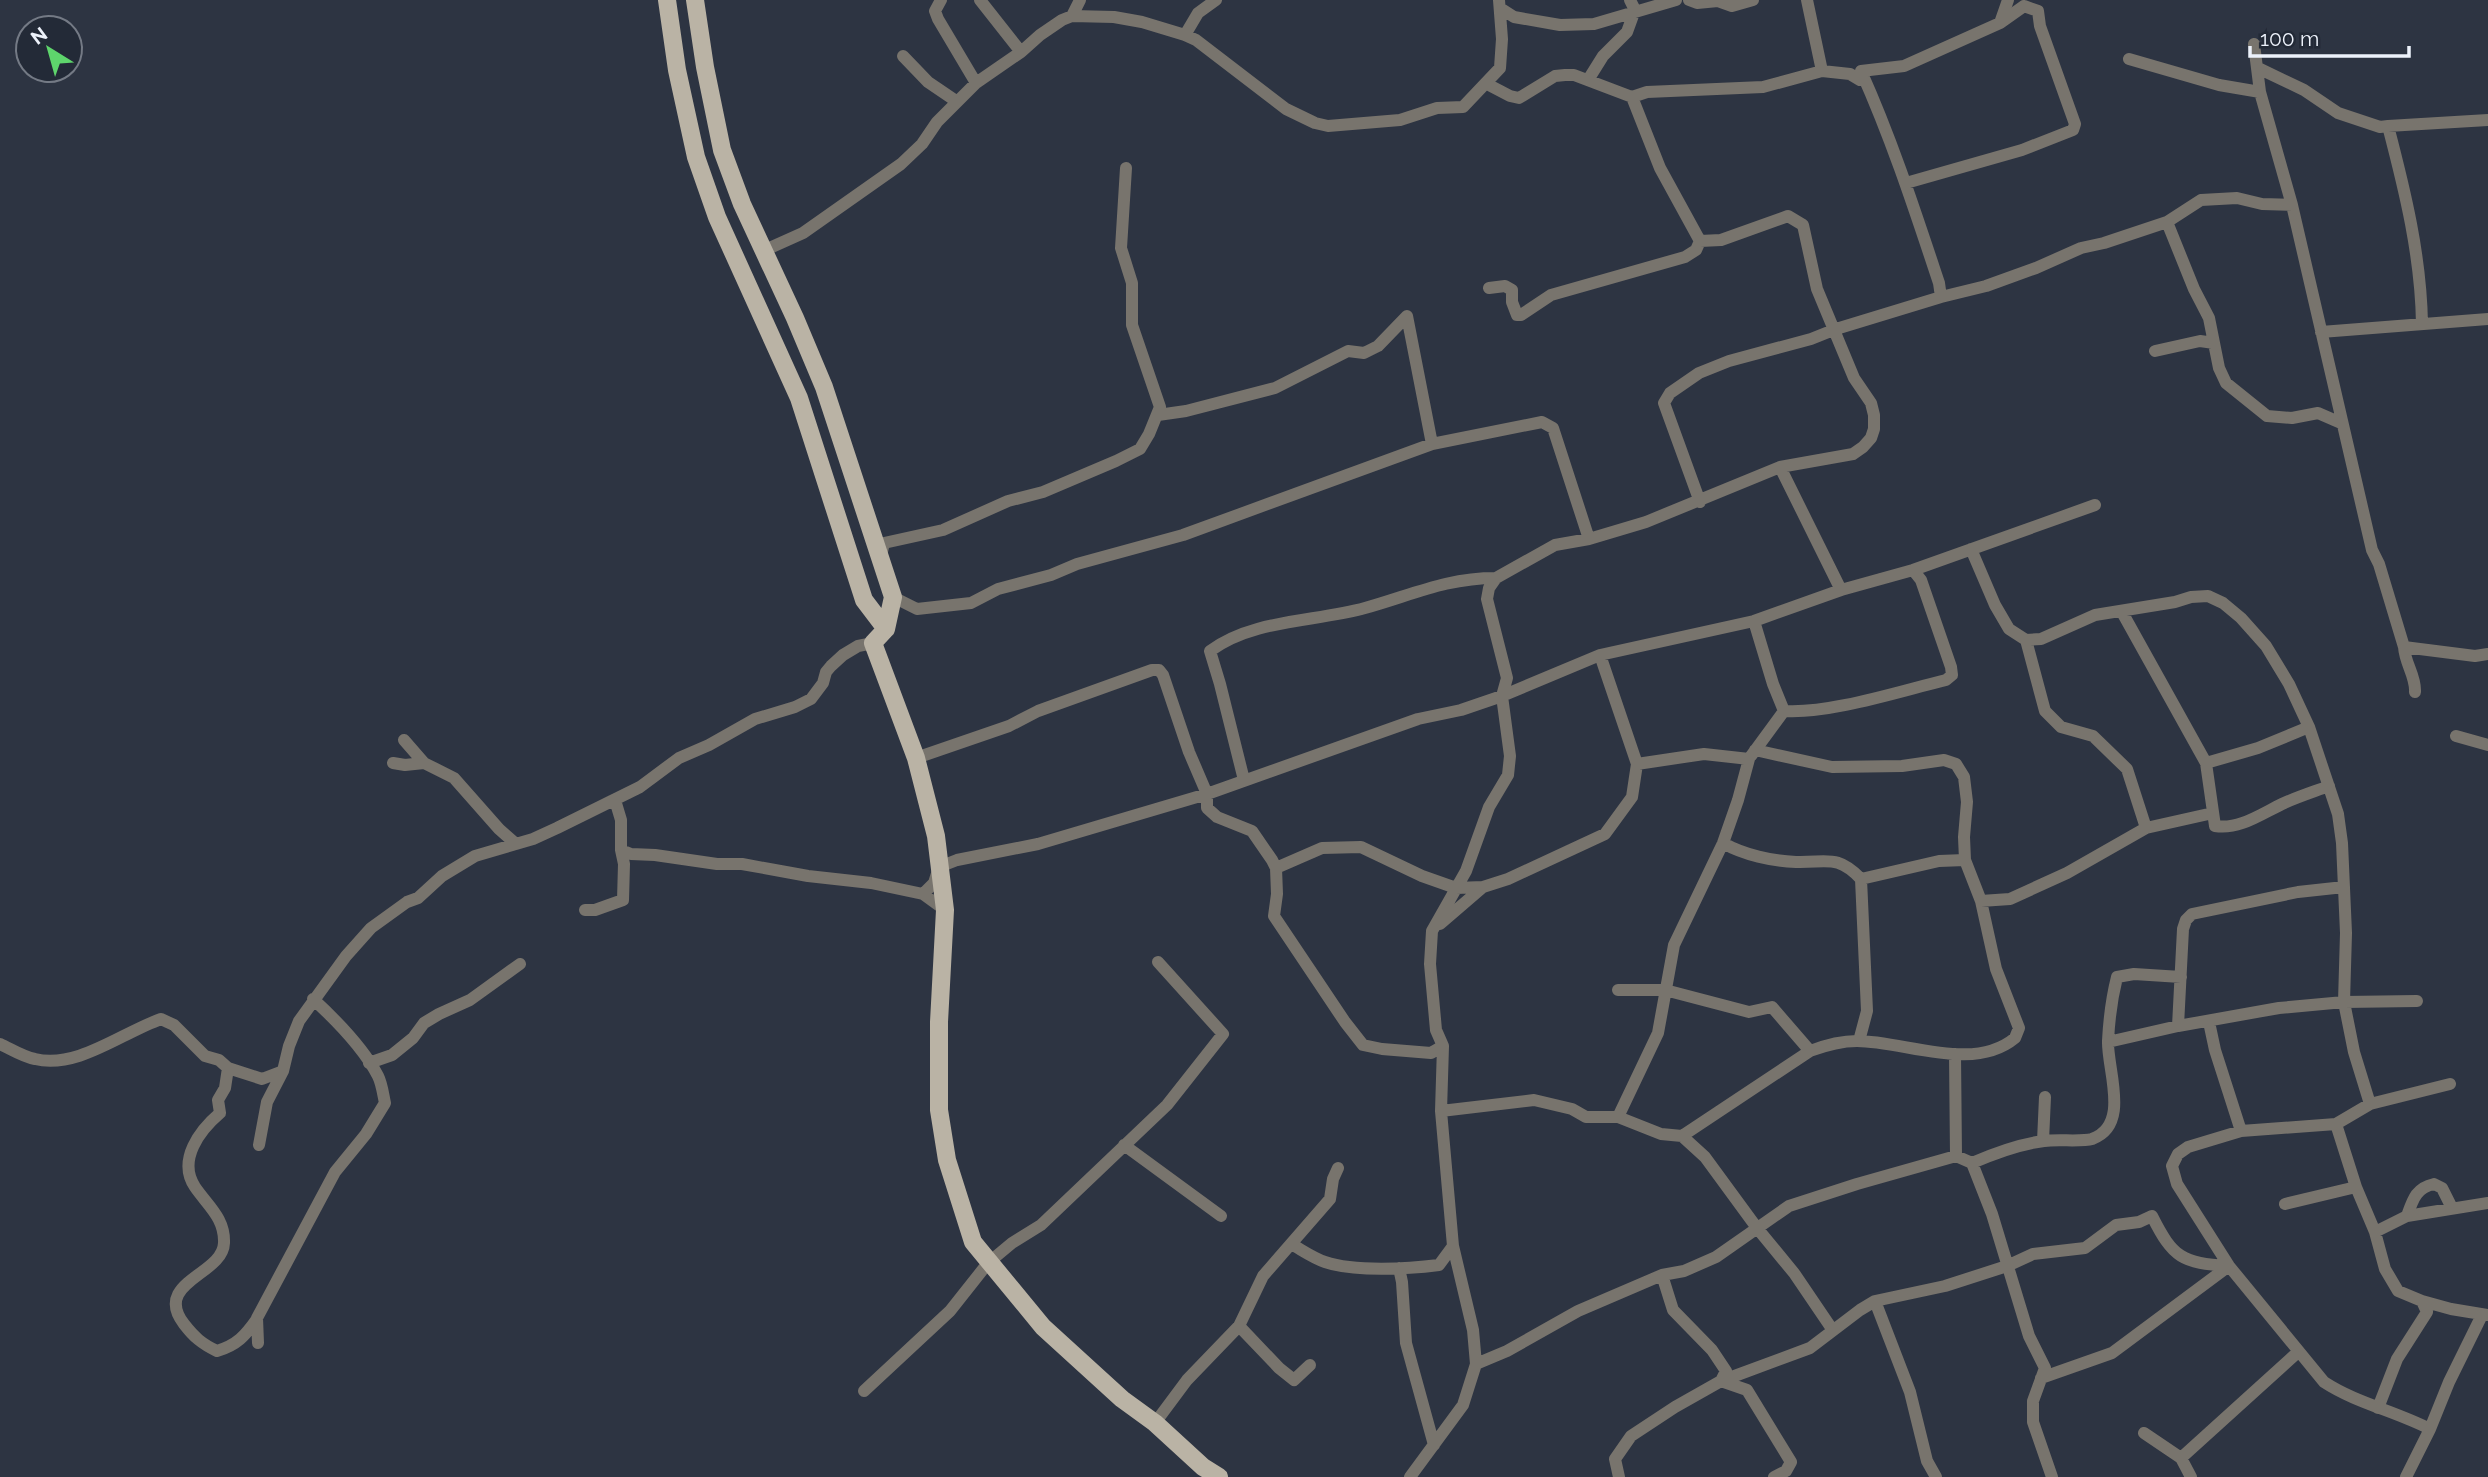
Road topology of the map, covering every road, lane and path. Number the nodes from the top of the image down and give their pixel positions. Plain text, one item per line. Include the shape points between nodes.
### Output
1 (667, 0) edge
2 (695, 0) edge
3 (941, 0) edge
4 (980, 0) edge
5 (1080, 0) edge
6 (1216, 0) edge
7 (1676, 0) edge
8 (1689, 0) edge
9 (1753, 0) edge
10 (1807, 0) edge
11 (2008, 0) edge
12 (1499, 4) edge
13 (1633, 5) edge
14 (1072, 16) junction
15 (2000, 23) junction
16 (1185, 36) junction
17 (2254, 44) dead end
18 (1021, 52) junction
19 (903, 56) dead end
20 (2129, 59) dead end
21 (2258, 68) junction
22 (1822, 71) junction
23 (1861, 71) junction
24 (1588, 80) junction
25 (976, 83) junction
26 (1487, 84) junction
27 (2260, 92) junction
28 (1632, 97) junction
29 (954, 104) junction
30 (2488, 120) edge
31 (2388, 126) junction
32 (1126, 167) dead end
33 (1906, 183) junction
34 (2292, 205) junction
35 (2167, 222) junction
36 (1700, 241) junction
37 (763, 251) junction
38 (1489, 288) dead end
39 (1941, 297) junction
40 (2488, 320) edge
41 (2422, 324) junction
42 (1836, 329) junction
43 (2320, 332) junction
44 (2214, 343) junction
45 (2155, 351) dead end
46 (1158, 415) junction
47 (2341, 423) junction
48 (1432, 444) junction
49 (1780, 467) junction
50 (1700, 502) junction
51 (2095, 505) dead end
52 (1589, 539) junction
53 (1971, 548) junction
54 (881, 557) junction
55 (1913, 570) junction
56 (1496, 578) junction
57 (1841, 590) junction
58 (893, 597) junction
59 (2122, 612) junction
60 (1754, 621) junction
61 (886, 629) junction
62 (2026, 640) junction
63 (873, 643) junction
64 (2404, 647) junction
65 (2488, 654) edge
66 (1600, 656) junction
67 (2415, 692) dead end
68 (1503, 696) junction
69 (1784, 711) junction
70 (2309, 727) junction
71 (2456, 736) dead end
72 (404, 740) dead end
73 (2488, 746) edge
74 (1752, 755) junction
75 (916, 758) junction
76 (393, 763) dead end
77 (424, 763) junction
78 (2206, 763) junction
79 (1637, 764) junction
80 (1244, 780) junction
81 (2329, 786) junction
82 (1207, 794) junction
83 (615, 800) junction
84 (2213, 813) junction
85 (2146, 828) junction
86 (1723, 843) junction
87 (516, 844) junction
88 (621, 850) junction
89 (1965, 860) junction
90 (939, 867) junction
91 (1276, 868) junction
92 (1861, 879) junction
93 (1483, 887) junction
94 (2344, 887) junction
95 (1456, 888) junction
96 (923, 894) junction
97 (1981, 901) junction
98 (585, 909) dead end
99 (945, 910) junction
100 (1432, 931) junction
101 (1158, 962) dead end
102 (520, 964) dead end
103 (2181, 977) junction
104 (1618, 990) dead end
105 (1665, 990) junction
106 (313, 999) junction
107 (2417, 1001) dead end
108 (2344, 1002) junction
109 (2209, 1022) junction
110 (2178, 1026) junction
111 (1859, 1041) junction
112 (2108, 1042) junction
113 (0, 1044) edge
114 (1443, 1046) junction
115 (1810, 1051) junction
116 (1955, 1054) junction
117 (369, 1063) junction
118 (228, 1068) junction
119 (283, 1071) junction
120 (2450, 1084) dead end
121 (2045, 1097) dead end
122 (2370, 1104) junction
123 (1441, 1111) junction
124 (1618, 1117) junction
125 (2336, 1124) junction
126 (2241, 1131) junction
127 (1682, 1136) junction
128 (2043, 1141) junction
129 (259, 1145) dead end
130 (1124, 1145) junction
131 (1956, 1156) junction
132 (1972, 1163) junction
133 (1338, 1168) dead end
134 (2356, 1187) junction
135 (2488, 1203) edge
136 (2285, 1204) dead end
137 (2452, 1208) junction
138 (1221, 1216) dead end
139 (2407, 1216) junction
140 (1757, 1227) junction
141 (2375, 1231) junction
142 (1291, 1244) junction
143 (1453, 1246) junction
144 (988, 1263) junction
145 (2007, 1266) junction
146 (2229, 1266) junction
147 (1399, 1268) junction
148 (1662, 1275) junction
149 (1875, 1301) junction
150 (2422, 1301) junction
151 (2485, 1315) edge
152 (257, 1318) junction
153 (1239, 1326) junction
154 (1832, 1329) junction
155 (258, 1343) dead end
156 (2298, 1352) junction
157 (1476, 1364) junction
158 (1310, 1365) dead end
159 (2041, 1378) junction
160 (1721, 1381) junction
161 (864, 1391) dead end
162 (2378, 1408) junction
163 (1155, 1423) junction
164 (2430, 1429) junction
165 (2144, 1433) dead end
166 (1434, 1445) junction
167 (2182, 1458) junction
168 (1197, 1472) edge
169 (1219, 1477) edge
170 (1410, 1477) edge
171 (1619, 1477) edge
172 (1774, 1477) edge
173 (1936, 1477) edge
174 (2052, 1477) edge
175 (2191, 1477) edge
176 (2406, 1477) edge

1 - 61 main road via 696,158 717,217 799,398 864,600
2 - 37 main road via 722,150
3 - 25 street via 938,19
4 - 18 street
5 - 14 street
6 - 16 street via 1198,13
7 - 13 street
8 - 9 street via 1732,6
10 - 22 street
11 - 15 street
12 - 13 street via 1514,17 1560,24 1594,24
12 - 26 street via 1500,68
13 - 24 street via 1628,32 1602,56
14 - 16 street via 1114,17
14 - 18 street
15 - 23 street via 1904,66
15 - 33 street via 2024,6 2038,10 2075,124 2073,130 2022,150
16 - 26 street via 1286,109 1328,126 1400,120 1437,108 1463,107
17 - 21 street
18 - 25 street
19 - 29 street via 956,101
20 - 27 street
21 - 27 street
21 - 31 street via 2338,113
22 - 23 street via 1850,74 1860,80
22 - 28 street via 1763,87 1647,92
23 - 33 street
24 - 26 street via 1555,76 1519,98
24 - 28 street
25 - 29 street
27 - 34 street
28 - 36 street via 1660,168
29 - 37 street via 901,164 803,233
30 - 31 street
31 - 41 street via 2417,256
32 - 46 street via 1121,248 1132,283 1132,325 1160,407
33 - 39 street
34 - 35 street via 2237,198 2201,200
34 - 43 street
35 - 39 street
35 - 44 street via 2209,318
36 - 38 street via 1685,257 1551,295 1521,315 1514,307 1512,290
36 - 42 street via 1721,240 1788,216 1803,225 1817,289
37 - 54 main road via 824,387
39 - 42 street
40 - 41 street
41 - 43 street
42 - 49 street via 1854,378 1871,403 1871,438 1853,454
42 - 50 street via 1729,360 1699,373 1665,397 1665,410
43 - 47 street
44 - 45 street via 2200,341
44 - 47 street via 2226,383 2267,416 2318,413
46 - 48 street via 1275,388 1348,351 1364,353 1407,316
46 - 54 street via 1140,449 943,530 884,543
47 - 64 street via 2372,551
48 - 52 street via 1548,424
48 - 58 street via 1183,535 998,589 971,603 917,609
49 - 50 street
49 - 57 street
50 - 52 street
51 - 53 street
52 - 56 street via 1555,545
53 - 55 street
53 - 62 street via 2009,629
54 - 58 main road
55 - 57 street
55 - 69 street via 1921,580 1952,675 1947,680 1832,707
56 - 68 street via 1487,599 1507,678
56 - 80 street via 1436,585 1364,609 1264,628 1223,641 1210,651
57 - 60 street
58 - 61 main road
59 - 62 street via 2095,615 2041,639
59 - 70 street via 2191,597 2208,596 2223,603 2266,646
59 - 78 street
60 - 66 street
60 - 69 street
61 - 63 main road
62 - 85 street via 2045,711 2061,727 2093,736 2127,769
63 - 75 main road
63 - 83 street via 858,646 831,666 811,699 755,719 679,758 640,788
64 - 65 street
64 - 67 street
66 - 68 street
66 - 79 street
68 - 80 street via 1418,719
68 - 95 street via 1508,775 1489,807
69 - 74 street
70 - 78 street
70 - 81 street
71 - 73 street
72 - 77 street
74 - 79 street via 1704,754
74 - 86 street
74 - 89 street via 1832,767 1944,760 1956,764 1964,778 1967,802
75 - 82 street via 1159,670
75 - 90 main road
76 - 77 street
77 - 87 street via 454,778
78 - 84 street
79 - 93 street via 1632,797 1605,834
80 - 82 street
81 - 84 street via 2240,825 2215,826
81 - 94 street via 2338,814
82 - 90 street via 1038,844
82 - 91 street via 1207,808 1252,831
83 - 87 street
83 - 88 street via 621,820
84 - 85 street
85 - 97 street via 2010,899
86 - 92 street via 1770,859 1848,865
86 - 105 street via 1674,945
87 - 106 street via 455,867 371,928
88 - 96 street via 848,879
88 - 98 street via 623,900
89 - 92 street via 1939,861
89 - 97 street
90 - 96 street via 934,883
90 - 99 main road
91 - 95 street via 1322,848 1361,848
91 - 114 street via 1274,916 1363,1045 1431,1053
92 - 111 street via 1867,1012
93 - 95 street
93 - 100 street
94 - 103 street via 2192,914 2183,929
94 - 108 street
95 - 100 street
96 - 99 street
97 - 116 street via 1996,969 2019,1028 2015,1038 1993,1050
99 - 144 main road via 939,1110 947,1160 972,1242
100 - 114 street via 1436,1030
101 - 130 street via 1223,1034 1167,1105
102 - 117 street via 470,1000 424,1023 392,1055
103 - 110 street
103 - 112 street via 2118,977
104 - 105 street
105 - 115 street via 1749,1012 1772,1007
105 - 124 street via 1658,1033
106 - 117 street via 337,1021
106 - 119 street via 299,1021
107 - 108 street
108 - 109 street via 2279,1008
108 - 122 street
109 - 110 street
109 - 126 street
110 - 112 street
111 - 115 street via 1833,1042
111 - 116 street
112 - 128 street via 2112,1121 2090,1140
113 - 118 street via 35,1059 80,1058 161,1019 174,1025 205,1056
114 - 123 street
115 - 127 street
116 - 131 street
117 - 152 street via 379,1078 385,1103 335,1172
118 - 119 street via 262,1079
118 - 152 street via 218,1100 220,1113 196,1139 188,1169 194,1186 215,1210 224,1245 219,1258 179,1292 176,1306 179,1318 199,1342 217,1350 233,1346
119 - 129 street via 267,1102
120 - 122 street
121 - 128 street
122 - 125 street
123 - 124 street via 1534,1100 1586,1117
123 - 143 street
124 - 127 street via 1661,1134
125 - 126 street
125 - 134 street
126 - 146 street via 2188,1147 2172,1166 2177,1184
127 - 140 street via 1704,1157
128 - 132 street via 1998,1151
130 - 138 street
130 - 144 street via 1041,1225
131 - 132 street
131 - 140 street via 1789,1206
132 - 145 street
133 - 142 street via 1331,1199
134 - 136 street
134 - 141 street
135 - 137 street
137 - 139 street
137 - 139 street via 2442,1188 2434,1184 2415,1194
139 - 141 street
140 - 148 street via 1716,1257
140 - 154 street
141 - 150 street via 2385,1269 2398,1291
142 - 147 street via 1325,1262
142 - 153 street via 1263,1276
143 - 147 street via 1439,1265
143 - 157 street via 1473,1330
144 - 161 street via 950,1311
144 - 163 main road via 1043,1327
145 - 146 street via 2033,1254 2085,1248 2116,1226 2152,1216 2178,1255 2205,1265
145 - 149 street
145 - 159 street via 2029,1336 2045,1368
146 - 156 street
146 - 159 street via 2112,1353
147 - 166 street via 1406,1343
148 - 157 street via 1578,1311
148 - 160 street via 1673,1310 1713,1350 1726,1371
149 - 154 street
149 - 173 street
150 - 151 street
150 - 162 street via 2427,1312 2398,1359
151 - 164 street
152 - 155 street
153 - 158 street via 1294,1380
153 - 163 street via 1187,1380
154 - 160 street via 1810,1348
156 - 162 street via 2324,1382
156 - 167 street
157 - 166 street via 1463,1405
159 - 174 street via 2033,1401 2033,1422
160 - 171 street via 1631,1436 1615,1459
160 - 172 street via 1747,1390 1791,1462
162 - 164 street
163 - 168 main road
164 - 176 street
165 - 167 street
166 - 170 street
167 - 175 street
168 - 169 main road

